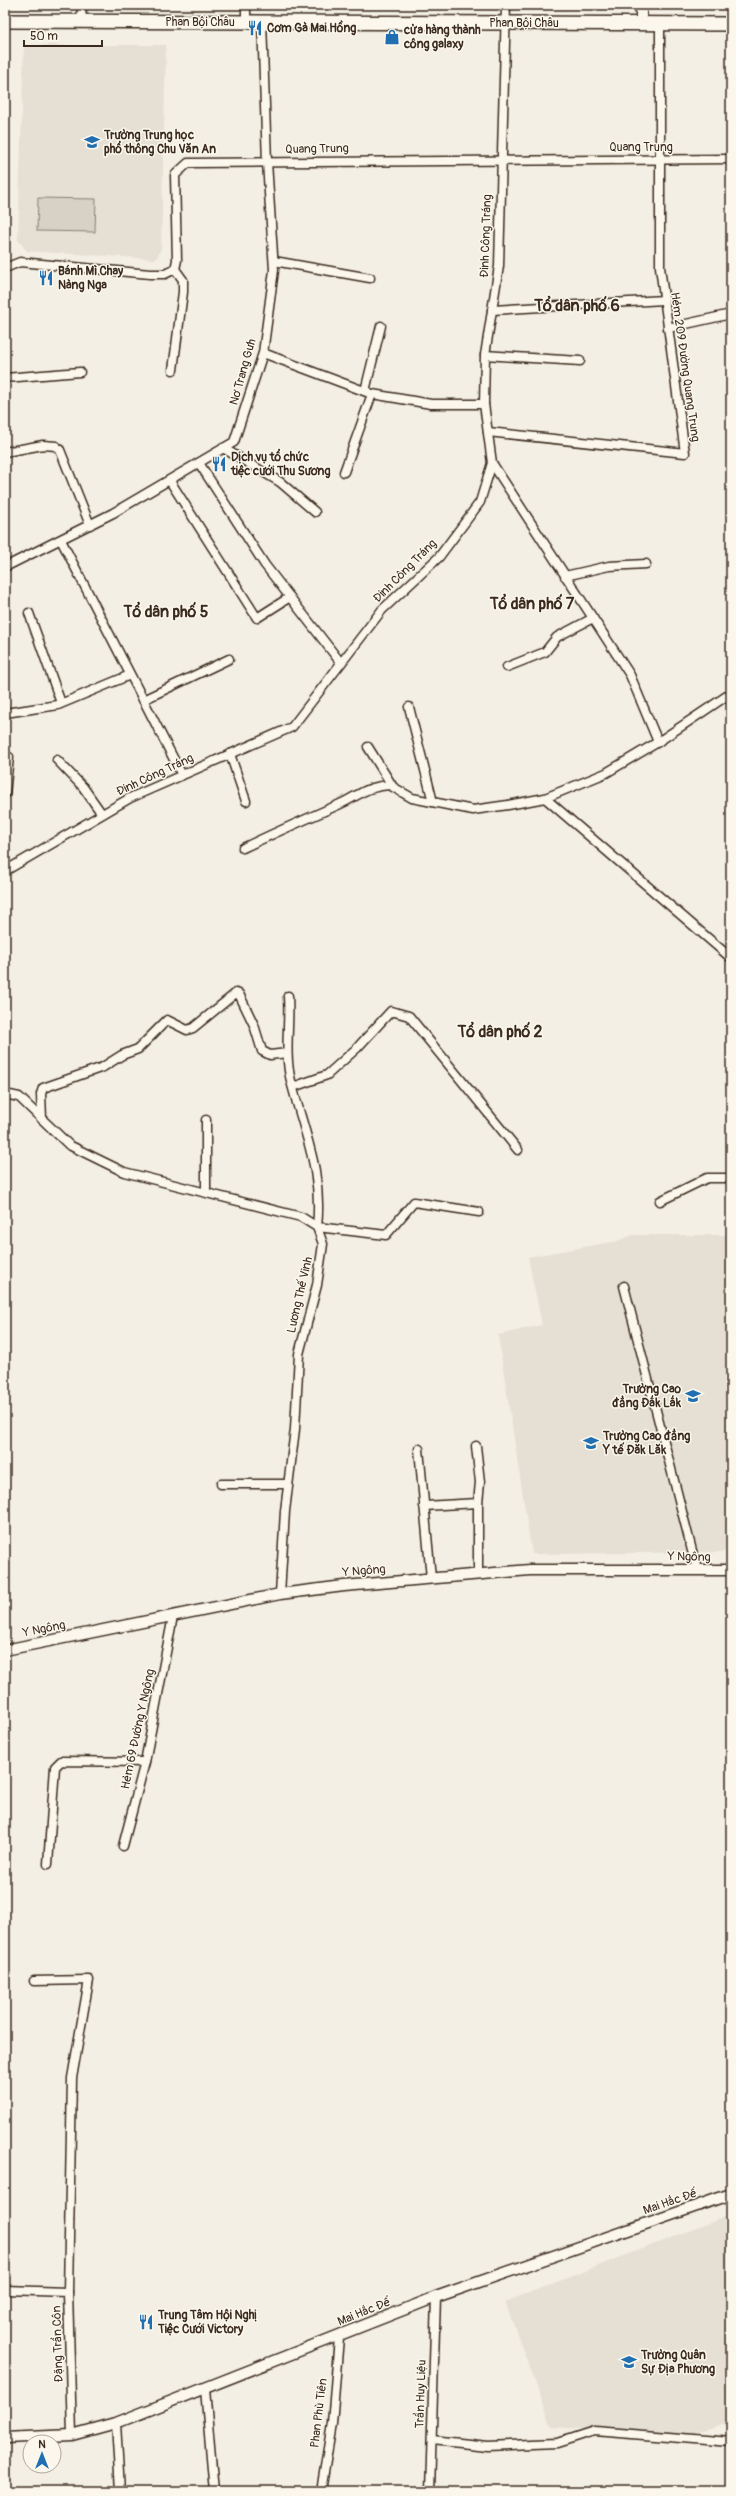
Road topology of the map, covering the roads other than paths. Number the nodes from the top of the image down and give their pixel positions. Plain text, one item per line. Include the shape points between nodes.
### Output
1 (82, 5) edge
2 (246, 5) edge
3 (506, 5) edge
4 (641, 5) edge
5 (5, 21) edge
6 (81, 22) junction
7 (246, 22) junction
8 (262, 22) junction
9 (640, 22) junction
10 (660, 22) junction
11 (506, 23) junction
12 (731, 24) edge
13 (660, 159) junction
14 (501, 160) junction
15 (731, 160) edge
16 (267, 162) junction
17 (274, 261) junction
18 (5, 268) edge
19 (175, 269) junction
20 (370, 278) dead end
21 (664, 300) junction
22 (492, 310) junction
23 (731, 314) edge
24 (381, 326) dead end
25 (668, 328) junction
26 (263, 352) junction
27 (485, 355) junction
28 (580, 361) dead end
29 (173, 370) dead end
30 (80, 372) dead end
31 (5, 378) edge
32 (368, 392) junction
33 (484, 404) junction
34 (488, 432) junction
35 (223, 448) junction
36 (5, 452) edge
37 (199, 463) junction
38 (492, 463) junction
39 (344, 472) dead end
40 (170, 481) junction
41 (315, 512) dead end
42 (90, 525) junction
43 (61, 540) junction
44 (646, 564) dead end
45 (5, 567) edge
46 (565, 576) junction
47 (290, 597) junction
48 (29, 613) dead end
49 (593, 618) junction
50 (229, 659) dead end
51 (341, 663) junction
52 (507, 667) dead end
53 (130, 675) junction
54 (731, 693) edge
55 (144, 700) junction
56 (61, 703) junction
57 (409, 707) dead end
58 (5, 713) edge
59 (658, 742) junction
60 (368, 747) dead end
61 (230, 754) junction
62 (9, 757) dead end
63 (57, 760) dead end
64 (182, 775) junction
65 (391, 785) junction
66 (5, 794) edge
67 (545, 798) junction
68 (246, 801) dead end
69 (433, 802) junction
70 (102, 814) junction
71 (243, 848) dead end
72 (5, 871) edge
73 (731, 958) edge
74 (288, 996) dead end
75 (287, 1053) junction
76 (293, 1087) junction
77 (5, 1094) edge
78 (42, 1119) junction
79 (206, 1120) dead end
80 (518, 1150) dead end
81 (731, 1178) edge
82 (206, 1191) junction
83 (660, 1201) dead end
84 (479, 1212) dead end
85 (317, 1226) junction
86 (624, 1286) dead end
87 (476, 1446) dead end
88 (419, 1449) dead end
89 (221, 1484) dead end
90 (288, 1484) junction
91 (478, 1503) junction
92 (424, 1506) junction
93 (697, 1570) junction
94 (731, 1570) edge
95 (478, 1574) junction
96 (431, 1578) junction
97 (280, 1594) junction
98 (173, 1616) junction
99 (5, 1650) edge
100 (145, 1762) junction
101 (123, 1846) dead end
102 (48, 1864) dead end
103 (34, 1981) dead end
104 (731, 2194) edge
105 (5, 2290) edge
106 (68, 2292) junction
107 (436, 2297) junction
108 (339, 2337) junction
109 (205, 2389) junction
110 (116, 2423) junction
111 (72, 2435) junction
112 (5, 2438) edge
113 (432, 2440) junction
114 (731, 2442) edge
115 (120, 2491) edge
116 (214, 2491) edge
117 (321, 2491) edge
118 (430, 2491) edge

1 - 6 street
2 - 7 street
3 - 11 street, Đinh Công Tráng
4 - 9 street
5 - 6 main road, Phan Bội Châu
6 - 7 main road, Phan Bội Châu
7 - 8 main road, Phan Bội Châu
8 - 11 main road, Phan Bội Châu
8 - 16 street, Nơ Trang Gưh
9 - 10 main road, Phan Bội Châu
9 - 11 main road, Phan Bội Châu
10 - 12 main road, Phan Bội Châu
10 - 13 street, Hẻm 209 Đường Quang Trung
11 - 14 street, Đinh Công Tráng
13 - 14 street, Quang Trung
13 - 15 street, Quang Trung
13 - 21 street, Hẻm 209 Đường Quang Trung via 660,267
14 - 16 street, Quang Trung
14 - 22 street, Đinh Công Tráng via 499,266
16 - 17 street, Nơ Trang Gưh
16 - 19 street, Quang Trung via 188,163 175,175
17 - 20 street
17 - 26 street, Nơ Trang Gưh
18 - 19 street via 20,262 150,274 165,274
19 - 29 street via 183,280 183,292
21 - 22 street
21 - 25 street, Hẻm 209 Đường Quang Trung
22 - 27 street, Đinh Công Tráng
23 - 25 street
24 - 32 street
25 - 34 street, Hẻm 209 Đường Quang Trung via 685,453
26 - 32 street
26 - 35 street, Nơ Trang Gưh via 234,442
27 - 28 street
27 - 33 street, Đinh Công Tráng
30 - 31 street
32 - 33 street via 431,404
32 - 39 street
33 - 34 street, Đinh Công Tráng
34 - 38 street, Đinh Công Tráng
35 - 37 street, Nơ Trang Gưh
35 - 41 street via 280,482
36 - 42 street via 43,445 56,446 60,450
37 - 40 street, Nơ Trang Gưh
37 - 47 street via 265,564
38 - 46 street
38 - 51 street, Đinh Công Tráng via 476,509 439,557 382,610
40 - 42 street, Nơ Trang Gưh
40 - 47 street via 257,618
42 - 43 street, Nơ Trang Gưh
43 - 45 street, Nơ Trang Gưh
43 - 53 street
44 - 46 street via 609,566
46 - 49 street
47 - 51 street
48 - 56 street
49 - 52 street via 557,637 545,652
49 - 59 street via 630,675
50 - 55 street
51 - 61 street, Đinh Công Tráng via 292,727
53 - 55 street
53 - 56 street
54 - 59 street
55 - 64 street
56 - 58 street
57 - 69 street
59 - 67 street via 606,772
60 - 65 street
61 - 64 street, Đinh Công Tráng
61 - 68 street
62 - 66 street
63 - 70 street via 83,787
64 - 70 street, Đinh Công Tráng via 130,798
65 - 69 street via 412,798
65 - 71 street via 372,786 341,804 313,814
67 - 69 street via 472,810
67 - 73 street
70 - 72 street, Đinh Công Tráng
74 - 75 street
75 - 76 street
75 - 78 street via 270,1055 262,1051 246,1006 236,993 193,1028 187,1030 167,1020 138,1049 103,1067 43,1088
76 - 80 street via 327,1075 358,1048 391,1011 409,1016
76 - 85 street via 313,1153 319,1207
77 - 78 street via 20,1097
78 - 82 street via 69,1145 124,1172
79 - 82 street
81 - 83 street via 707,1178
82 - 85 street via 302,1217
84 - 85 street via 414,1202 386,1235
85 - 90 street, Lương Thế Vinh via 323,1244 322,1258 299,1354 295,1429
86 - 93 street
87 - 91 street via 480,1482
88 - 92 street
89 - 90 street
90 - 97 street, Lương Thế Vinh
91 - 92 street
91 - 95 street
92 - 96 street
93 - 94 street, Y Ngông
93 - 95 street, Y Ngông via 530,1570
95 - 96 street, Y Ngông
96 - 97 street, Y Ngông
97 - 98 street, Y Ngông
98 - 99 street, Y Ngông
98 - 100 street, Hẻm 69 Đường Y Ngông
100 - 101 street, Hẻm 69 Đường Y Ngông
100 - 102 street via 61,1761 55,1767
103 - 106 street via 90,1980 72,2078
104 - 107 street, Mai Hắc Đế
105 - 106 street, Đặng Trần Côn
106 - 111 street, Đặng Trần Côn
107 - 108 street, Mai Hắc Đế
107 - 113 street, Trần Huy Liệu
108 - 109 street, Mai Hắc Đế
108 - 117 street, Phan Phù Tiên via 332,2424
109 - 110 street, Mai Hắc Đế
109 - 116 street
110 - 111 street, Mai Hắc Đế
110 - 115 street
111 - 112 street, Mai Hắc Đế
113 - 114 street via 488,2446 557,2443 594,2431
113 - 118 street, Trần Huy Liệu

